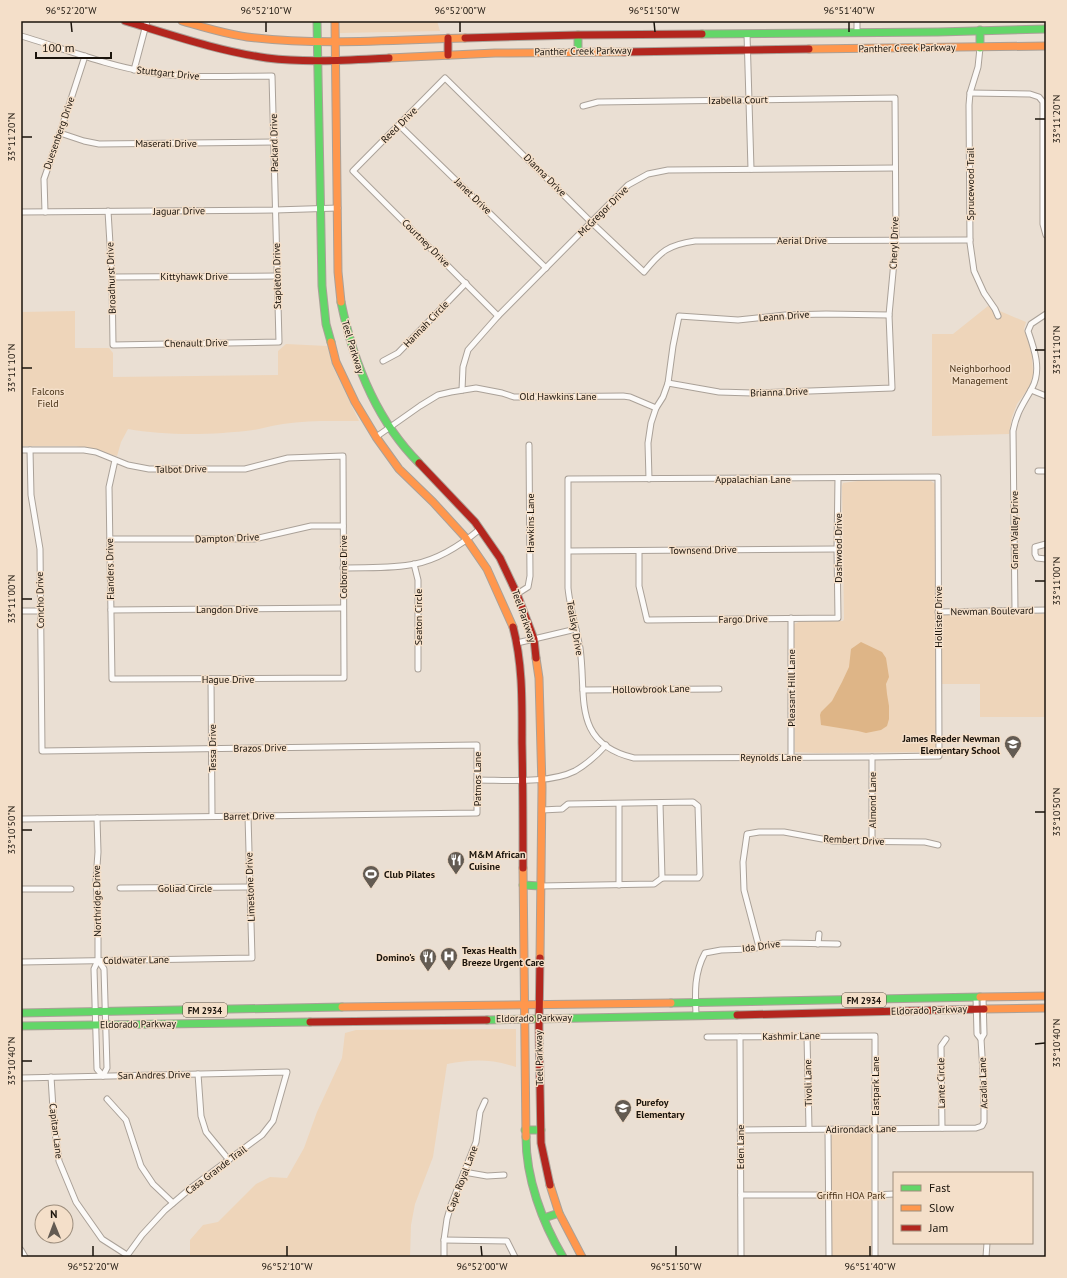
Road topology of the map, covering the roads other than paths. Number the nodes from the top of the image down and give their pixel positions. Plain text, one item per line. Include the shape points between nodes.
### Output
1 (125, 21) edge
2 (182, 21) edge
3 (317, 21) edge
4 (335, 21) edge
5 (857, 21) edge
6 (146, 24) edge
7 (1046, 29) edge
8 (980, 30) junction
9 (857, 33) junction
10 (747, 34) junction
11 (578, 35) junction
12 (21, 36) edge
13 (448, 38) junction
14 (317, 42) junction
15 (336, 42) junction
16 (1046, 46) edge
17 (980, 48) junction
18 (748, 50) junction
19 (578, 51) junction
20 (448, 55) junction
21 (85, 56) junction
22 (336, 60) junction
23 (317, 61) junction
24 (134, 70) junction
25 (272, 76) joint
26 (446, 78) joint
27 (970, 94) junction
28 (894, 98) joint
29 (750, 100) junction
30 (583, 106) dead end
31 (1045, 123) edge
32 (400, 125) junction
33 (60, 133) junction
34 (274, 142) junction
35 (895, 168) junction
36 (751, 169) junction
37 (353, 171) joint
38 (320, 208) junction
39 (338, 208) junction
40 (275, 210) junction
41 (108, 211) junction
42 (21, 212) edge
43 (45, 212) junction
44 (1044, 212) edge
45 (591, 222) junction
46 (1046, 235) edge
47 (896, 240) junction
48 (970, 240) junction
49 (546, 268) junction
50 (644, 272) joint
51 (277, 276) junction
52 (112, 277) junction
53 (466, 283) junction
54 (1046, 314) edge
55 (889, 315) junction
56 (498, 316) junction
57 (998, 316) dead end
58 (279, 342) joint
59 (113, 345) joint
60 (383, 360) dead end
61 (668, 383) junction
62 (892, 388) joint
63 (462, 390) junction
64 (1031, 390) junction
65 (1046, 396) edge
66 (656, 408) junction
67 (390, 427) junction
68 (376, 437) junction
69 (529, 445) dead end
70 (21, 450) edge
71 (30, 450) junction
72 (343, 456) joint
73 (115, 460) junction
74 (1038, 471) dead end
75 (1046, 471) edge
76 (938, 477) joint
77 (838, 478) junction
78 (568, 479) joint
79 (649, 479) junction
80 (343, 526) junction
81 (480, 529) junction
82 (110, 539) junction
83 (467, 540) junction
84 (1046, 544) edge
85 (837, 548) junction
86 (568, 551) junction
87 (640, 551) junction
88 (1046, 559) edge
89 (414, 564) junction
90 (343, 568) junction
91 (517, 594) junction
92 (343, 608) junction
93 (111, 610) junction
94 (1015, 610) junction
95 (1046, 610) edge
96 (21, 611) edge
97 (40, 611) junction
98 (938, 612) junction
99 (791, 618) junction
100 (838, 618) joint
101 (576, 629) junction
102 (534, 639) junction
103 (517, 643) junction
104 (418, 669) dead end
105 (344, 678) joint
106 (112, 679) joint
107 (212, 679) junction
108 (719, 689) dead end
109 (583, 690) junction
110 (606, 745) junction
111 (477, 746) joint
112 (212, 748) junction
113 (42, 751) joint
114 (939, 756) joint
115 (791, 757) junction
116 (872, 757) junction
117 (541, 779) junction
118 (477, 780) junction
119 (522, 780) junction
120 (660, 803) junction
121 (619, 804) junction
122 (542, 810) junction
123 (477, 813) joint
124 (212, 816) junction
125 (248, 816) junction
126 (97, 818) junction
127 (21, 819) edge
128 (872, 842) junction
129 (938, 845) dead end
130 (662, 878) junction
131 (523, 885) junction
132 (619, 885) junction
133 (540, 886) junction
134 (250, 887) junction
135 (120, 888) dead end
136 (21, 889) edge
137 (71, 889) dead end
138 (819, 934) dead end
139 (818, 944) junction
140 (838, 944) dead end
141 (759, 947) junction
142 (252, 958) joint
143 (98, 960) junction
144 (21, 962) edge
145 (1036, 996) junction
146 (1046, 996) edge
147 (980, 997) junction
148 (696, 1003) junction
149 (539, 1004) junction
150 (524, 1005) junction
151 (389, 1007) junction
152 (980, 1008) junction
153 (1036, 1008) junction
154 (1046, 1008) edge
155 (96, 1012) junction
156 (105, 1012) junction
157 (21, 1013) edge
158 (696, 1015) junction
159 (539, 1018) junction
160 (524, 1019) junction
161 (389, 1021) junction
162 (96, 1025) junction
163 (106, 1025) junction
164 (21, 1026) edge
165 (807, 1036) junction
166 (874, 1036) joint
167 (707, 1037) dead end
168 (740, 1037) junction
169 (946, 1039) dead end
170 (287, 1072) joint
171 (198, 1074) junction
172 (103, 1076) junction
173 (51, 1077) junction
174 (21, 1078) edge
175 (107, 1099) dead end
176 (485, 1102) dead end
177 (982, 1126) joint
178 (875, 1128) junction
179 (942, 1128) junction
180 (809, 1129) junction
181 (828, 1129) junction
182 (525, 1130) junction
183 (541, 1130) junction
184 (740, 1130) junction
185 (229, 1160) junction
186 (464, 1172) junction
187 (504, 1175) dead end
188 (893, 1194) edge
189 (828, 1195) junction
190 (875, 1195) junction
191 (741, 1196) junction
192 (173, 1203) junction
193 (559, 1212) junction
194 (544, 1218) junction
195 (444, 1240) junction
196 (987, 1244) edge
197 (21, 1250) edge
198 (127, 1256) edge
199 (26, 1257) edge
200 (444, 1257) edge
201 (515, 1257) edge
202 (563, 1257) edge
203 (582, 1257) edge
204 (741, 1257) edge
205 (829, 1257) edge
206 (875, 1257) edge
207 (986, 1257) edge

1 - 6 main road, Panther Creek Parkway
2 - 14 main road, Panther Creek Parkway via 247,37
3 - 14 main road, Teel Parkway
4 - 15 main road, Teel Parkway
5 - 9 street
6 - 23 main road, Panther Creek Parkway via 217,48 267,58
6 - 24 street
7 - 8 main road, Panther Creek Parkway
8 - 9 main road, Panther Creek Parkway
8 - 17 main road
9 - 10 main road, Panther Creek Parkway
10 - 11 main road, Panther Creek Parkway
10 - 18 street
11 - 13 main road, Panther Creek Parkway
11 - 19 main road
12 - 21 street, Stuttgart Drive
13 - 15 main road, Panther Creek Parkway
13 - 20 main road
14 - 15 main road, Panther Creek Parkway
14 - 23 main road, Teel Parkway
15 - 22 main road, Teel Parkway
16 - 17 main road, Panther Creek Parkway
17 - 18 main road, Panther Creek Parkway
17 - 27 street, Sprucewood Trail via 978,67
18 - 19 main road, Panther Creek Parkway
18 - 29 street
19 - 20 main road, Panther Creek Parkway
20 - 22 main road, Panther Creek Parkway
21 - 24 street, Stuttgart Drive
21 - 33 street, Duesenberg Drive
22 - 23 main road, Panther Creek Parkway
22 - 39 main road, Teel Parkway
23 - 38 main road, Teel Parkway
24 - 25 street, Stuttgart Drive via 193,76
25 - 34 street, Packard Drive
26 - 32 street, Reed Drive
26 - 45 street, Dianna Drive
27 - 31 street via 1030,94 1040,97 1043,102
27 - 48 street, Sprucewood Trail
28 - 29 street, Izabella Court
28 - 35 street, Cheryl Drive
29 - 30 street, Izabella Court via 598,102
29 - 36 street
31 - 44 street
32 - 37 street, Reed Drive
32 - 49 street, Janet Drive
33 - 34 street, Maserati Drive via 99,144
33 - 43 street, Duesenberg Drive via 44,179
34 - 40 street, Packard Drive
35 - 36 street, McGregor Drive
35 - 47 street, Cheryl Drive
36 - 45 street, McGregor Drive via 668,170 648,174 628,185
37 - 53 street, Courtney Drive
38 - 39 street, Jaguar Drive
38 - 40 street, Jaguar Drive
38 - 68 main road, Teel Parkway via 322,286 326,324 336,362 355,402
39 - 67 main road, Teel Parkway via 338,272 347,332 366,386
40 - 41 street, Jaguar Drive
40 - 51 street, Stapleton Drive
41 - 43 street, Jaguar Drive
41 - 52 street, Broadhurst Drive
42 - 43 street, Jaguar Drive
44 - 46 street via 1042,224
45 - 49 street, McGregor Drive
45 - 50 street, Dianna Drive
47 - 48 street, Aerial Drive
47 - 50 street, Aerial Drive via 694,241 668,248
47 - 55 street, Cheryl Drive
48 - 57 street, Sprucewood Trail via 974,271
49 - 56 street, McGregor Drive
51 - 52 street, Kittyhawk Drive
51 - 58 street, Stapleton Drive
52 - 59 street, Broadhurst Drive
53 - 56 street, Courtney Drive
53 - 60 street, Hannah Circle via 398,353
54 - 64 street, Grand Valley Drive via 1031,324 1028,331 1037,368
55 - 61 street, Leann Drive via 784,315 738,320 679,316 672,346
55 - 62 street, Cheryl Drive
56 - 63 street, McGregor Drive via 468,350 463,368
58 - 59 street, Chenault Drive
61 - 62 street, Brianna Drive via 719,392 752,393
61 - 66 street
63 - 66 street, Old Hawkins Lane via 476,388 530,398 623,396
63 - 67 street, Old Hawkins Lane via 438,395
64 - 65 street
64 - 94 street, Grand Valley Drive via 1023,401 1013,431 1016,450
66 - 79 street via 648,443
67 - 68 street, Old Hawkins Lane
67 - 81 main road, Teel Parkway via 413,457
68 - 83 main road, Teel Parkway via 399,469
69 - 91 street, Hawkins Lane via 530,576 528,586
70 - 71 street, Talbot Drive
71 - 73 street, Talbot Drive via 84,450
71 - 97 street, Concho Drive via 31,495 40,549
72 - 73 street, Talbot Drive via 288,458 245,468 149,469
72 - 80 street, Colborne Drive
73 - 82 street, Flanders Drive via 109,487
74 - 75 street
76 - 77 street, Appalachian Lane
76 - 98 street, Hollister Drive
77 - 79 street, Appalachian Lane
77 - 85 street, Dashwood Drive
78 - 79 street, Appalachian Lane
78 - 86 street, Tealsky Drive
80 - 82 street, Dampton Drive via 311,526 254,539
80 - 90 street, Colborne Drive
81 - 83 street
81 - 91 main road, Teel Parkway via 500,558
82 - 93 street, Flanders Drive
83 - 89 street via 446,553
83 - 103 main road, Teel Parkway via 487,569 512,625
84 - 88 street via 1035,547 1037,558
85 - 87 street, Townsend Drive
85 - 100 street, Dashwood Drive
86 - 87 street, Townsend Drive
86 - 101 street, Tealsky Drive via 568,588
87 - 99 street, Fargo Drive via 639,586 647,620
89 - 90 street
89 - 104 street, Seaton Circle via 418,580
90 - 92 street, Colborne Drive
91 - 102 main road, Teel Parkway
92 - 93 street, Langdon Drive
92 - 105 street, Colborne Drive
93 - 106 street, Flanders Drive
94 - 95 street, Newman Boulevard
94 - 98 street, Newman Boulevard
96 - 97 street
97 - 113 street, Concho Drive
98 - 114 street, Hollister Drive
99 - 100 street, Fargo Drive
99 - 115 street, Pleasant Hill Lane
101 - 102 street
101 - 109 street, Tealsky Drive
102 - 103 street
102 - 117 main road, Teel Parkway via 539,678
103 - 119 main road, Teel Parkway via 522,716
105 - 107 street, Hague Drive
106 - 107 street, Hague Drive
107 - 112 street, Tessa Drive
108 - 109 street, Hollowbrook Lane
109 - 110 street, Tealsky Drive via 584,707 591,729
110 - 115 street, Reynolds Lane via 622,755 634,758
110 - 117 street via 575,771
111 - 112 street, Brazos Drive
111 - 118 street, Patmos Lane
112 - 113 street, Brazos Drive
112 - 124 street, Tessa Drive
114 - 116 street, Reynolds Lane
115 - 116 street, Reynolds Lane
116 - 128 street, Almond Lane
117 - 119 street
117 - 122 main road, Teel Parkway
118 - 119 street
118 - 123 street, Patmos Lane
119 - 131 main road, Teel Parkway
120 - 121 street
120 - 130 street
120 - 130 street via 693,802 698,806 700,875 698,878
121 - 122 street via 568,804 562,809
121 - 132 street
122 - 133 main road, Teel Parkway
123 - 125 street, Barret Drive
124 - 125 street, Barret Drive
124 - 126 street, Barret Drive
125 - 134 street, Limestone Drive
126 - 127 street, Barret Drive
126 - 143 street, Northridge Drive
128 - 129 street, Rembert Drive via 925,842
128 - 141 street, Rembert Drive via 833,841 784,832 747,834 743,862 744,890
130 - 132 street via 654,884
131 - 133 main road
131 - 150 main road, Teel Parkway
132 - 133 street
133 - 149 main road, Teel Parkway
134 - 135 street, Goliad Circle
134 - 142 street, Limestone Drive
136 - 137 street
138 - 139 street
139 - 140 street, Ida Drive
139 - 141 street, Ida Drive via 782,943
141 - 148 street, Ida Drive via 705,954 697,975
142 - 143 street, Coldwater Lane
143 - 144 street, Coldwater Lane
143 - 155 street, Northridge Drive via 94,969
143 - 156 street, Northridge Drive via 104,969
145 - 146 main road, Eldorado Parkway / FM 2934
145 - 147 main road, Eldorado Parkway / FM 2934
145 - 153 main road
147 - 148 main road, Eldorado Parkway / FM 2934
147 - 152 street, Acadia Lane
148 - 149 main road, Eldorado Parkway / FM 2934
148 - 158 street
149 - 150 main road, Eldorado Parkway / FM 2934
149 - 159 main road, Teel Parkway
150 - 151 main road, Eldorado Parkway / FM 2934
150 - 160 main road, Teel Parkway
151 - 156 main road, Eldorado Parkway / FM 2934
151 - 161 main road
152 - 153 main road, Eldorado Parkway / FM 2934
152 - 158 main road, Eldorado Parkway / FM 2934
152 - 177 street, Acadia Lane via 977,1034 981,1039 984,1096
153 - 154 main road, Eldorado Parkway / FM 2934
155 - 156 main road, Eldorado Parkway / FM 2934
155 - 157 main road, Eldorado Parkway / FM 2934
155 - 162 street, Northridge Drive
156 - 163 street, Northridge Drive
158 - 159 main road, Eldorado Parkway / FM 2934
159 - 160 main road, Eldorado Parkway / FM 2934
159 - 183 main road, Teel Parkway
160 - 161 main road, Eldorado Parkway / FM 2934
160 - 182 main road, Teel Parkway
161 - 163 main road, Eldorado Parkway / FM 2934
162 - 163 main road, Eldorado Parkway / FM 2934
162 - 164 main road, Eldorado Parkway / FM 2934
162 - 172 street, Northridge Drive via 97,1068
163 - 172 street, Northridge Drive via 107,1068
165 - 166 street, Kashmir Lane
165 - 168 street, Kashmir Lane
165 - 180 street, Tivoli Lane
166 - 178 street, Eastpark Lane
167 - 168 street, Kashmir Lane
168 - 184 street, Eden Lane
169 - 179 street, Lante Circle via 941,1046
170 - 171 street, San Andres Drive
170 - 185 street, Casa Grande Trail via 273,1121 262,1135
171 - 172 street, San Andres Drive
171 - 185 street via 200,1116 206,1132
172 - 173 street, San Andres Drive
173 - 174 street, San Andres Drive
173 - 198 street, Capitan Lane via 59,1160 76,1202 102,1239
175 - 192 street via 126,1120 141,1166 153,1184
176 - 186 street, Cape Royal Lane via 480,1112 476,1142
177 - 179 street, Adirondack Lane
178 - 179 street, Adirondack Lane
178 - 181 street, Adirondack Lane
178 - 190 street, Eastpark Lane
180 - 181 street, Adirondack Lane
180 - 184 street, Adirondack Lane
181 - 189 street
182 - 183 main road
182 - 194 main road, Teel Parkway via 528,1163
183 - 193 main road, Teel Parkway via 542,1151
184 - 191 street, Eden Lane
185 - 192 street, Casa Grande Trail
186 - 187 street via 487,1176
186 - 195 street, Cape Royal Lane via 449,1212
188 - 190 street
189 - 191 street
189 - 205 street
190 - 206 street, Eastpark Lane
191 - 204 street, Eden Lane
192 - 198 street, Casa Grande Trail via 142,1234
193 - 194 main road
193 - 203 main road, Teel Parkway
194 - 202 main road, Teel Parkway
195 - 200 street, Cape Royal Lane
195 - 201 street via 507,1241
196 - 207 street
197 - 199 street

